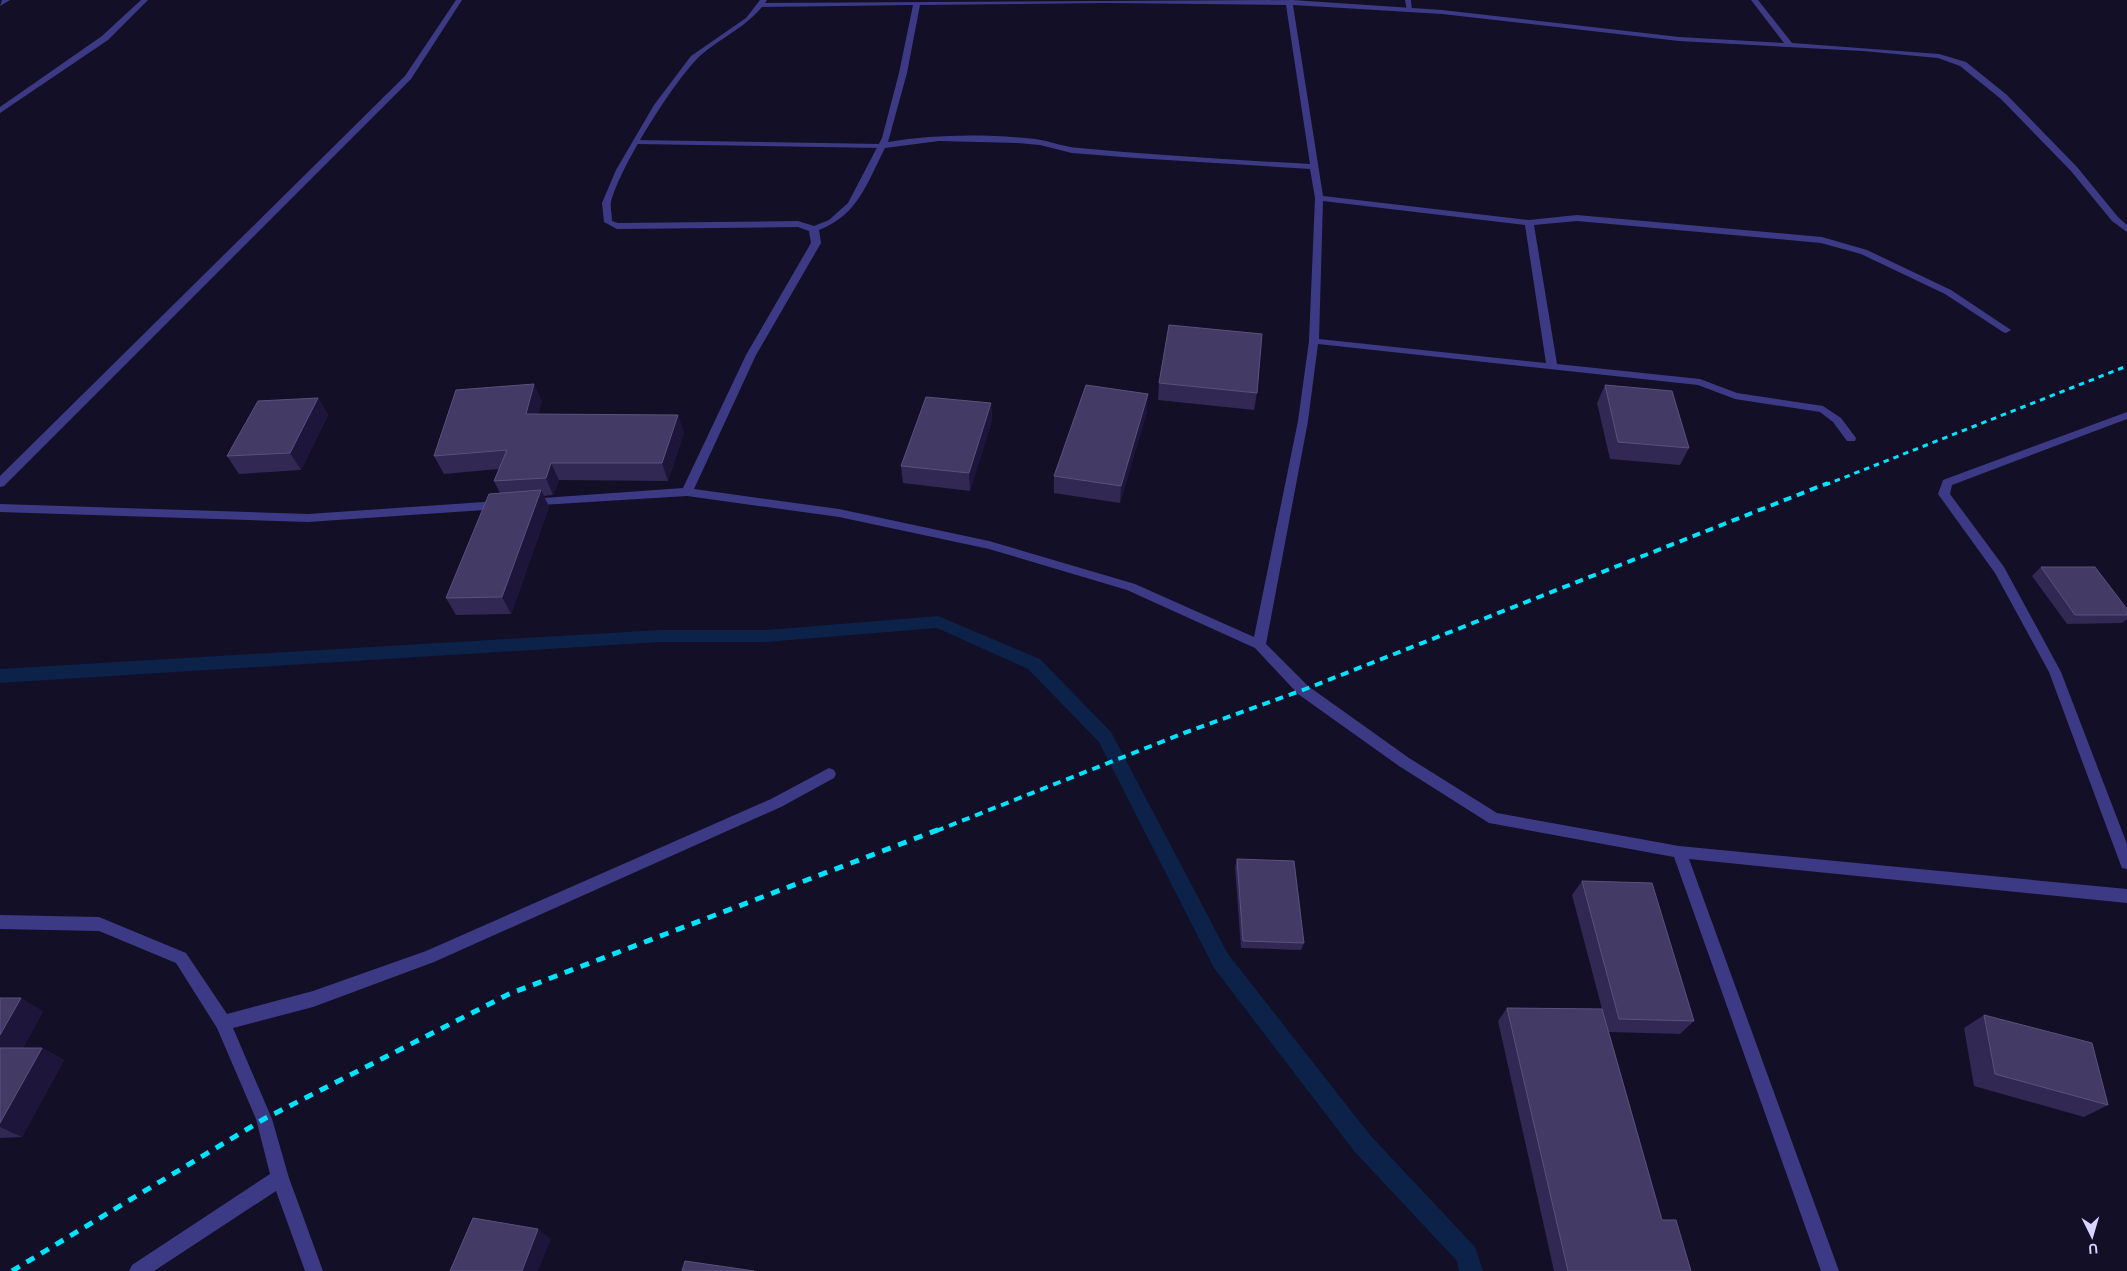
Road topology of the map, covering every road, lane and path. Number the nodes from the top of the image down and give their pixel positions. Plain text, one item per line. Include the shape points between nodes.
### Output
1 (7, 0) edge
2 (145, 0) edge
3 (459, 0) edge
4 (1408, 0) edge
5 (1754, 0) edge
6 (762, 2) edge
7 (1290, 2) edge
8 (917, 3) junction
9 (0, 4) edge
10 (1410, 11) junction
11 (1790, 45) junction
12 (0, 111) edge
13 (637, 142) junction
14 (881, 146) junction
15 (1314, 167) junction
16 (1319, 198) junction
17 (1529, 222) junction
18 (814, 228) junction
19 (2127, 229) edge
20 (2006, 330) dead end
21 (1314, 342) junction
22 (1552, 366) junction
23 (2127, 415) edge
24 (1850, 438) dead end
25 (0, 483) edge
26 (687, 492) junction
27 (0, 508) edge
28 (1260, 645) junction
29 (829, 774) dead end
30 (1679, 852) junction
31 (2127, 863) edge
32 (2127, 896) edge
33 (0, 922) edge
34 (223, 1023) junction
35 (280, 1178) junction
36 (138, 1271) edge
37 (314, 1271) edge
38 (1830, 1271) edge

1 - 9 street
2 - 12 street via 105,38
3 - 25 street via 408,77
4 - 10 street
5 - 11 street
6 - 8 street
6 - 13 street via 748,19 694,58 657,107
7 - 8 street
7 - 10 street
7 - 15 street
8 - 14 street via 903,73
10 - 11 street via 1678,39
11 - 19 street via 1939,56 1963,64 2010,104
13 - 14 street
13 - 18 street via 606,203 608,222 628,226 798,224
14 - 15 street via 916,139 1039,142 1062,149 1135,156
14 - 18 street via 852,204 832,222
15 - 16 street
16 - 17 street
16 - 21 street
17 - 20 street via 1577,218 1822,240 1864,252 1899,268 1948,292
17 - 22 street
18 - 26 street via 816,243 752,355
21 - 22 street
21 - 28 street via 1303,421
22 - 24 street via 1700,382 1736,396 1809,406 1830,415
23 - 31 street via 1947,483 1944,494 2000,570 2055,672
26 - 27 street via 308,518
26 - 28 street via 839,513 989,545 1131,587
28 - 30 street via 1303,690 1404,762 1494,819
29 - 34 street via 776,803 430,957 313,999
30 - 32 street
30 - 38 street
33 - 34 street via 100,924 181,958
34 - 35 street via 264,1119
35 - 36 street
35 - 37 street

